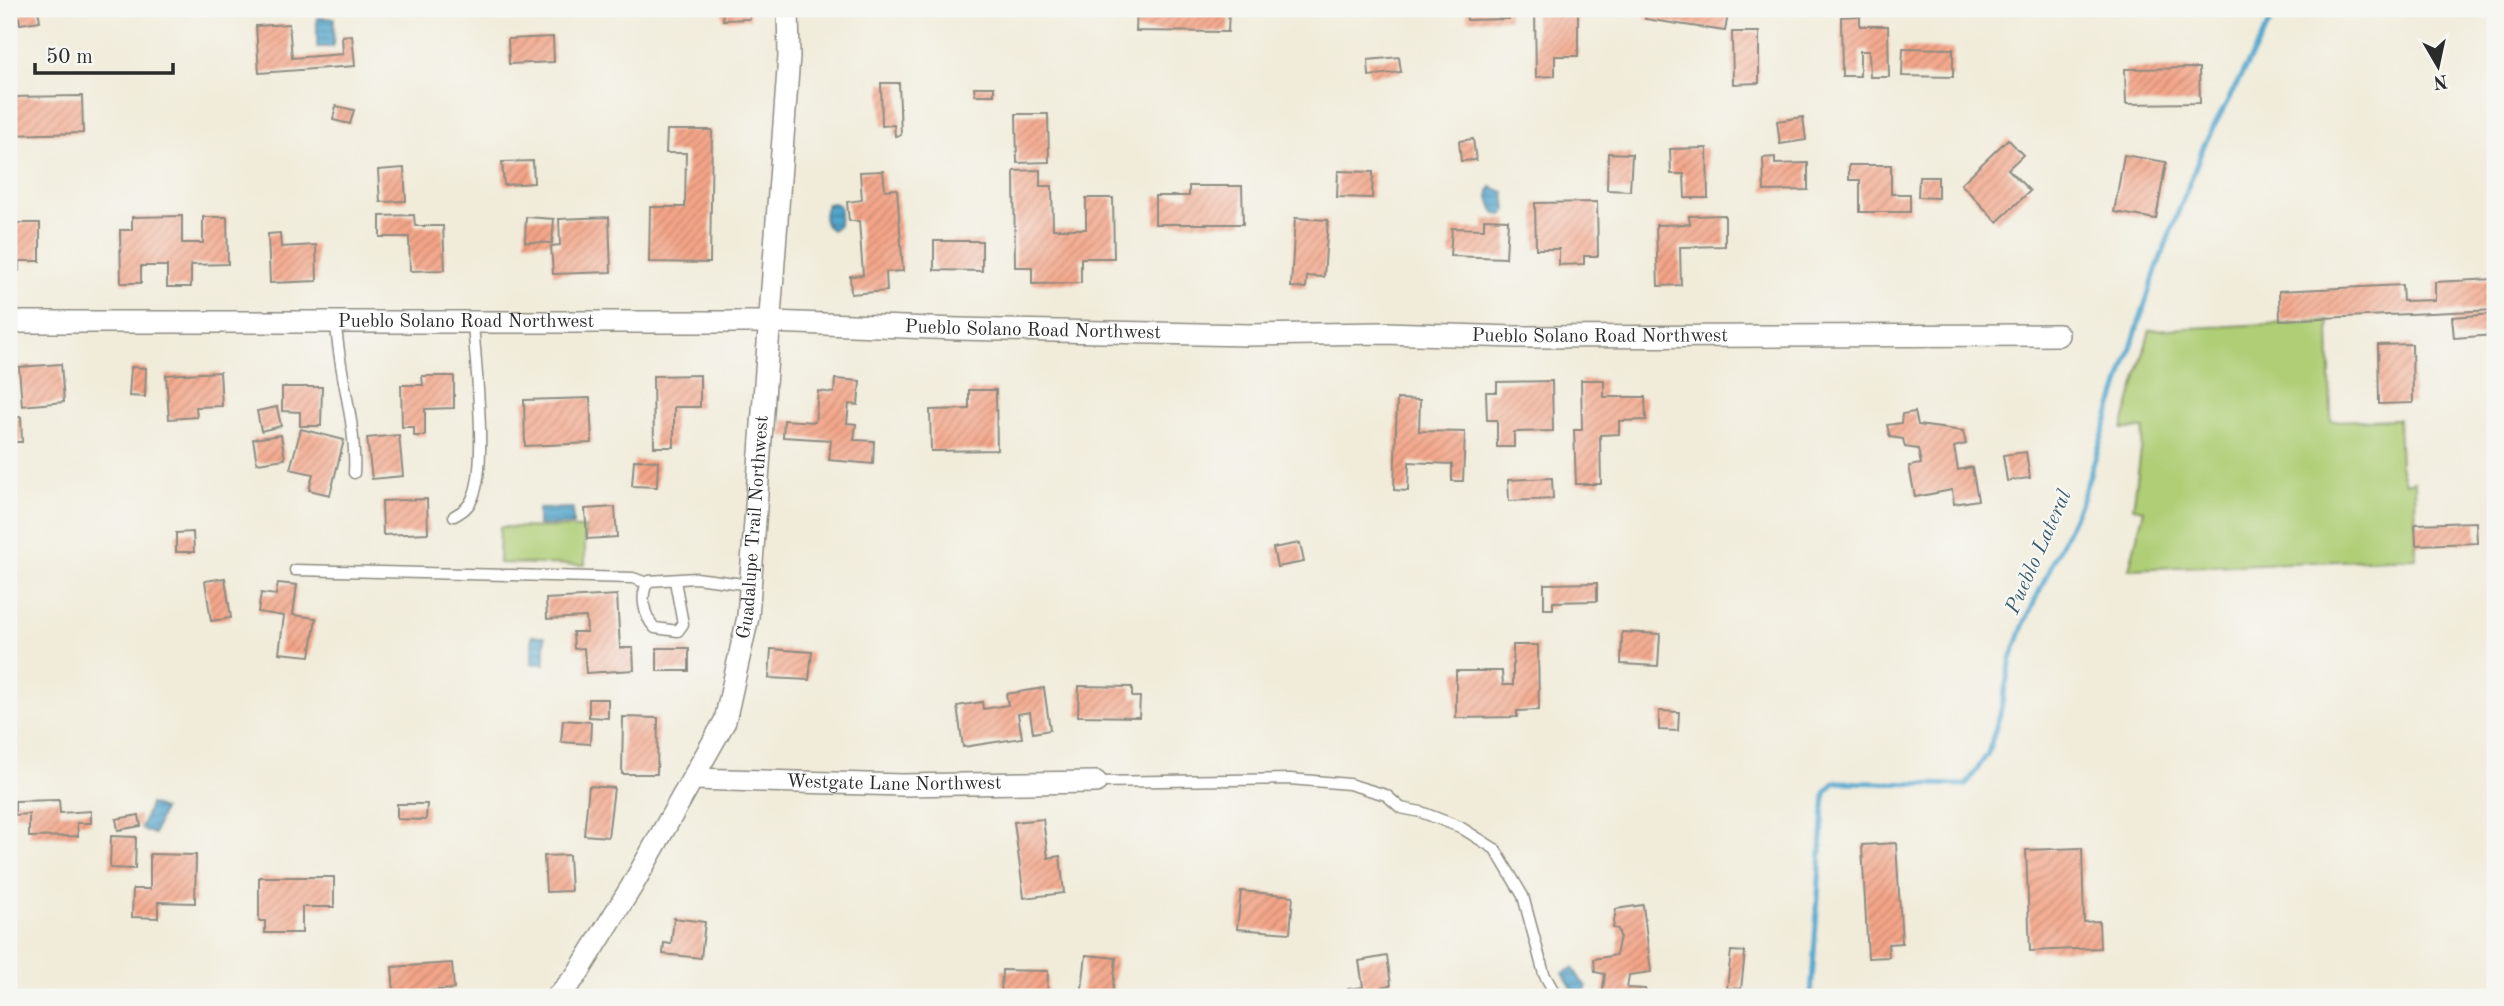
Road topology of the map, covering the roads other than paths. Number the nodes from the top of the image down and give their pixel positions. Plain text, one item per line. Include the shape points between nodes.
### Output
1 (788, 9) edge
2 (336, 321) junction
3 (473, 321) junction
4 (9, 322) edge
5 (771, 322) junction
6 (2058, 335) dead end
7 (354, 473) dead end
8 (454, 516) dead end
9 (295, 570) dead end
10 (675, 580) junction
11 (647, 583) junction
12 (751, 585) junction
13 (693, 779) junction
14 (1096, 782) joint
15 (557, 997) edge
16 (1557, 997) edge

1 - 5 street, Guadalupe Trail Northwest via 789,60
2 - 3 street, Pueblo Solano Road Northwest
2 - 4 street, Pueblo Solano Road Northwest
2 - 7 lane via 337,350 356,447
3 - 5 street, Pueblo Solano Road Northwest
3 - 8 lane via 478,476 472,500
5 - 6 street, Pueblo Solano Road Northwest via 1248,335
5 - 12 street, Guadalupe Trail Northwest
9 - 11 lane via 633,578
10 - 11 lane
10 - 11 lane via 683,624 678,631 649,623 644,595
10 - 12 lane
12 - 13 street, Guadalupe Trail Northwest via 725,721
13 - 14 street, Westgate Lane Northwest via 902,785
13 - 15 street, Guadalupe Trail Northwest via 576,976
14 - 16 lane via 1290,779 1349,784 1386,795 1401,808 1460,827 1494,849 1523,896 1544,974

